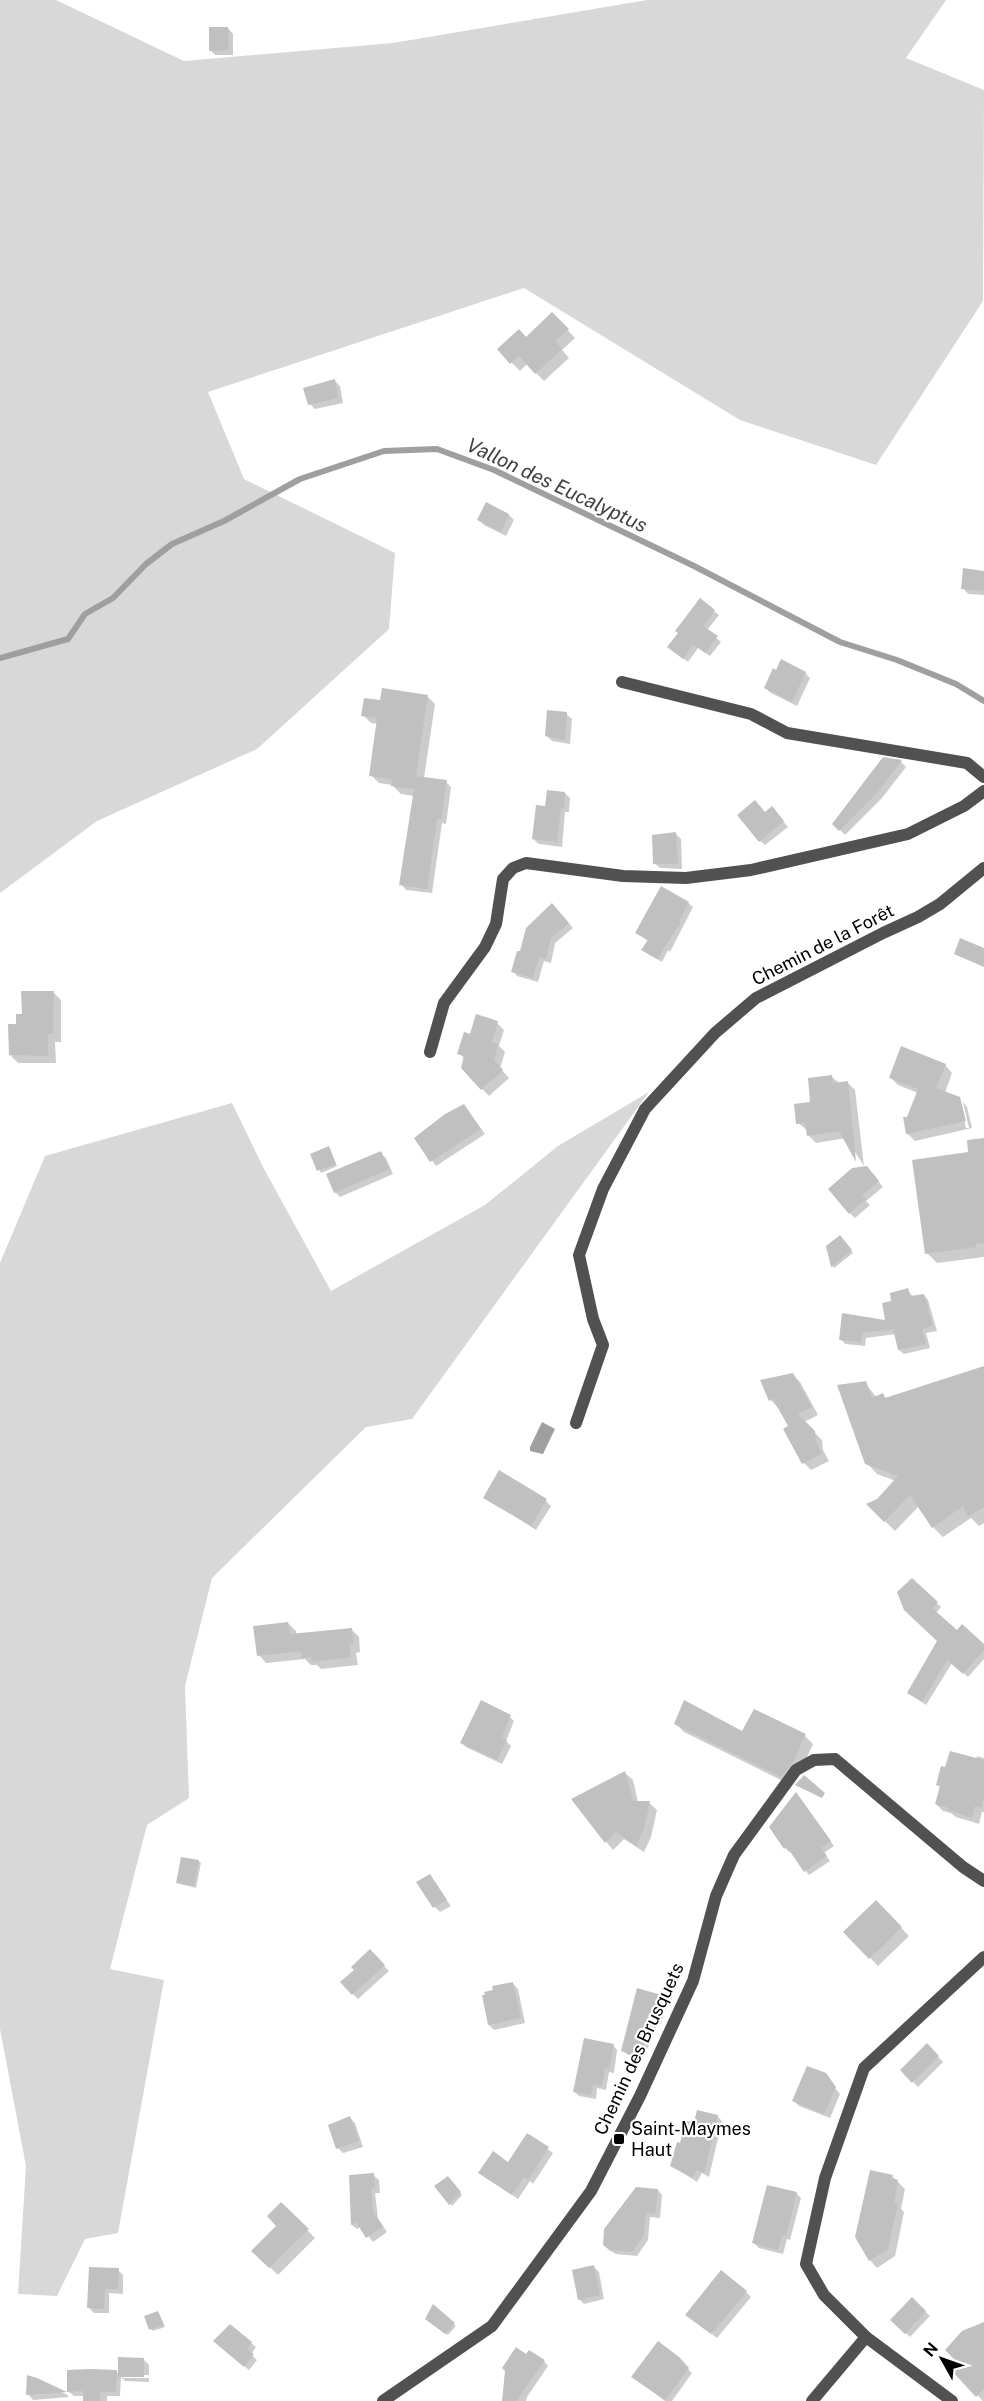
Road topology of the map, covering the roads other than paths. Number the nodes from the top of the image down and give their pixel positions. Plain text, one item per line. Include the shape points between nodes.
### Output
1 (622, 682) dead end
2 (984, 777) edge
3 (984, 791) edge
4 (984, 868) edge
5 (430, 1052) dead end
6 (576, 1423) dead end
7 (984, 1881) edge
8 (984, 1957) edge
9 (866, 2337) junction
10 (383, 2401) edge
11 (812, 2401) edge
12 (952, 2401) edge

1 - 2 street via 751,714 787,733 967,764
3 - 5 street via 964,806 908,834 751,870 686,878 623,876 526,863 513,868 503,879 496,924 485,947 444,1003
4 - 6 street, Chemin de la Forêt via 918,917 756,998 716,1033 645,1109 603,1189 579,1255 592,1319 603,1345
7 - 10 street, Chemin des Brusquets via 835,1760 814,1760 796,1770 734,1855 716,1896 693,1981 591,2191 492,2326
8 - 9 street via 864,2068 825,2178 806,2264 824,2295
9 - 11 street
9 - 12 street

